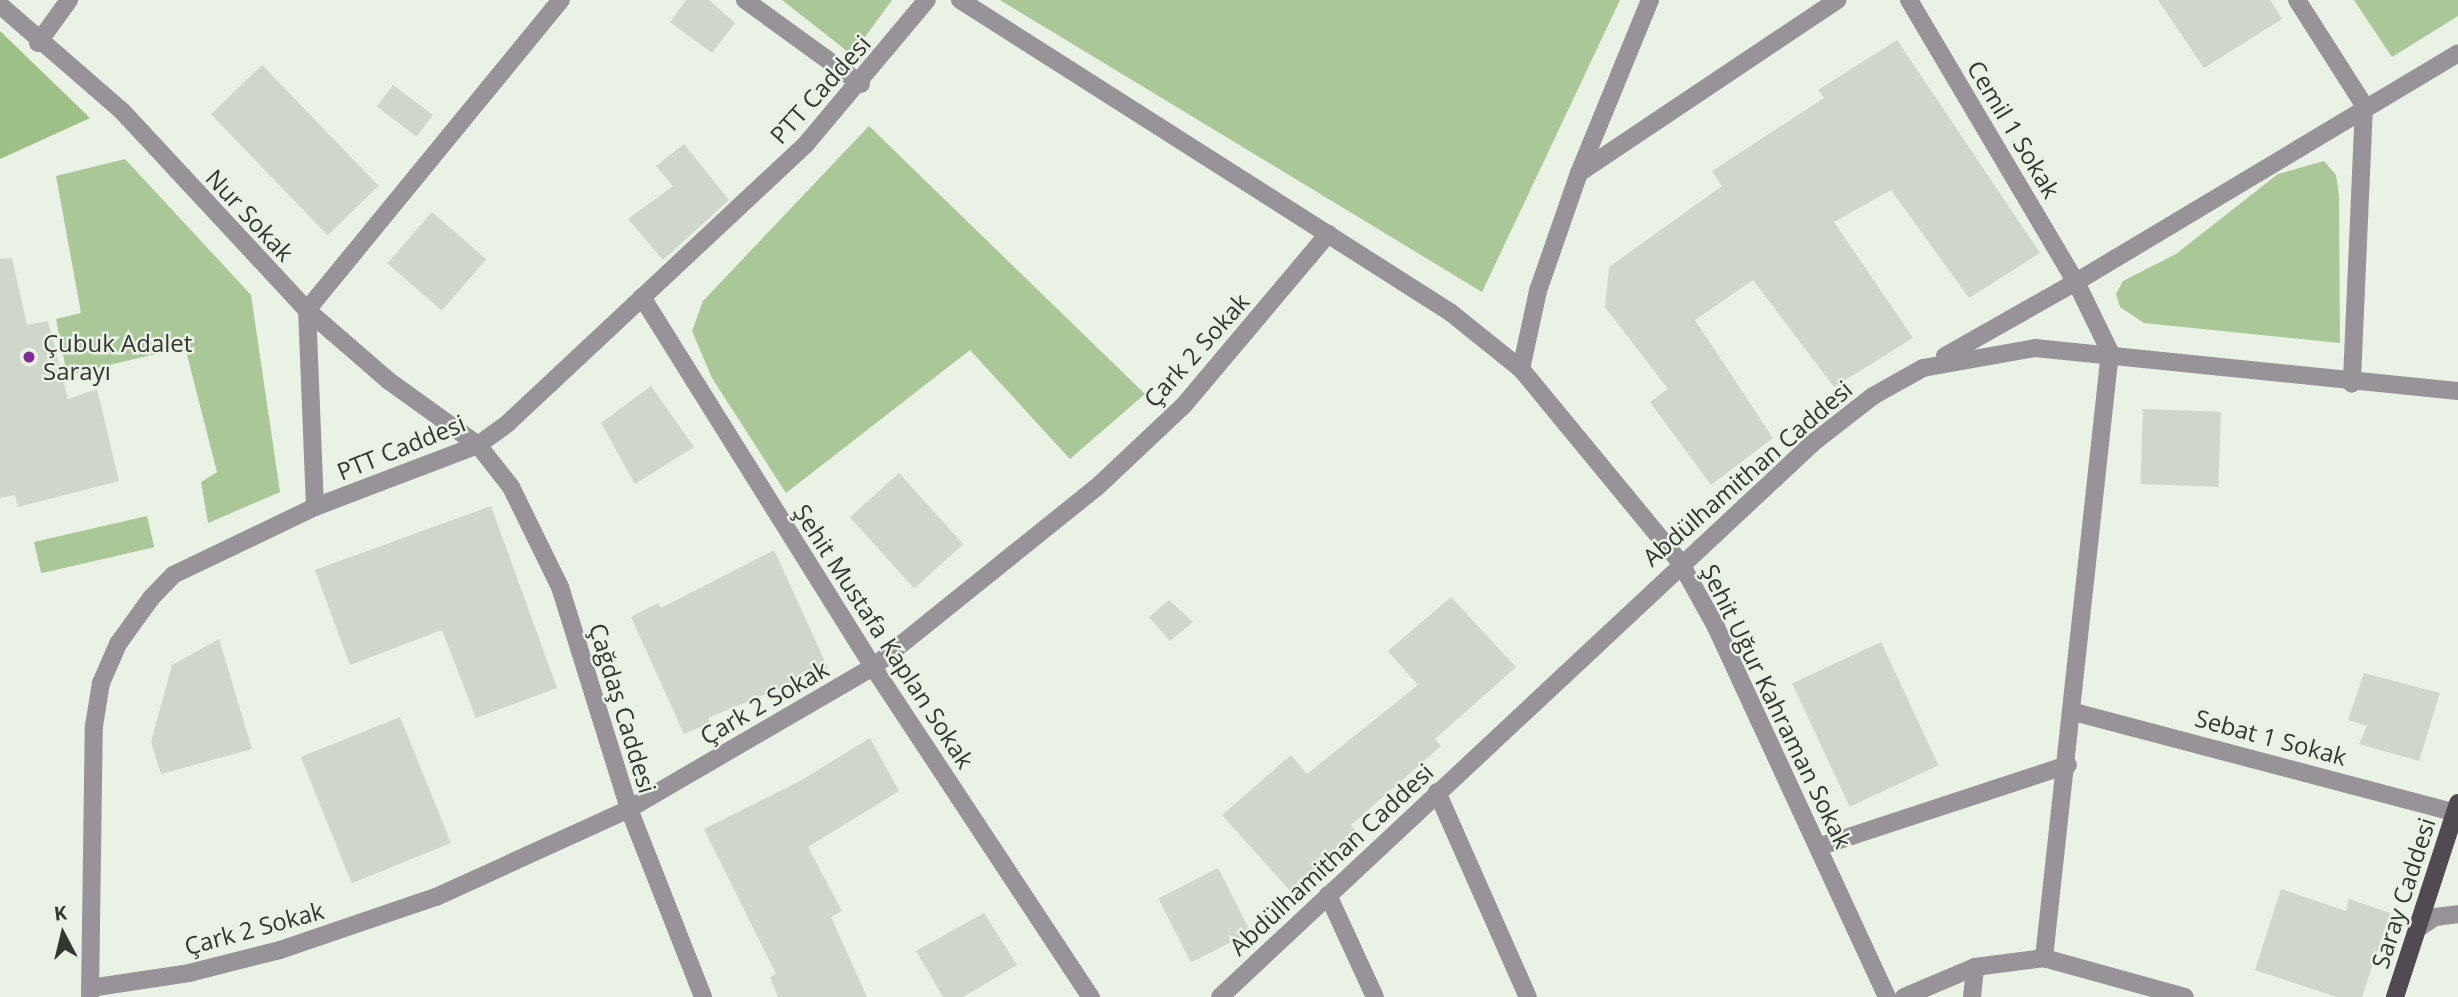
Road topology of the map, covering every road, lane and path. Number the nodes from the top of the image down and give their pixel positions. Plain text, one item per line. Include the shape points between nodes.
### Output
1 (69, 0) edge
2 (561, 0) edge
3 (745, 0) edge
4 (927, 0) edge
5 (960, 0) edge
6 (1650, 0) edge
7 (1837, 0) edge
8 (1909, 0) edge
9 (2297, 0) edge
10 (0, 5) edge
11 (38, 43) junction
12 (2458, 53) edge
13 (862, 84) junction
14 (2364, 106) junction
15 (1578, 173) junction
16 (1328, 234) junction
17 (2076, 282) junction
18 (642, 298) junction
19 (307, 310) junction
20 (2110, 352) junction
21 (1923, 368) junction
22 (1521, 369) junction
23 (2352, 384) junction
24 (2458, 391) edge
25 (478, 444) junction
26 (315, 507) junction
27 (1680, 562) junction
28 (873, 667) junction
29 (2074, 712) junction
30 (2068, 765) junction
31 (1437, 792) junction
32 (2456, 808) edge
33 (629, 809) junction
34 (1818, 847) junction
35 (1328, 895) junction
36 (2458, 914) edge
37 (2420, 927) junction
38 (2044, 958) junction
39 (1975, 967) junction
40 (90, 992) edge
41 (703, 997) edge
42 (1091, 997) edge
43 (1220, 997) edge
44 (1375, 997) edge
45 (1528, 997) edge
46 (1887, 997) edge
47 (1904, 997) edge
48 (1972, 997) edge
49 (2185, 997) edge
50 (2395, 997) edge

1 - 11 street
2 - 19 street
3 - 13 street
4 - 13 street, PTT Caddesi
5 - 16 street, Şehit Uğur Kahraman Sokak
6 - 15 street
7 - 15 street
8 - 17 street, Cemil 1 Sokak
9 - 14 street
10 - 11 street, Nur Sokak
11 - 19 street, Nur Sokak via 121,111
12 - 14 street
13 - 18 street, PTT Caddesi via 806,144
14 - 17 street
14 - 23 street
15 - 22 street via 1538,291
16 - 22 street, Şehit Uğur Kahraman Sokak via 1450,312
16 - 28 street, Çark 2 Sokak via 1184,405 1096,488
17 - 20 street, Cemil 1 Sokak
17 - 21 street
18 - 25 street, PTT Caddesi
18 - 28 street, Şehit Mustafa Kaplan Sokak
19 - 25 street, Nur Sokak via 389,381
19 - 26 street
20 - 21 street, Abdülhamithan Caddesi via 2035,348
20 - 23 street, Abdülhamithan Caddesi
20 - 29 street
21 - 27 street, Abdülhamithan Caddesi via 1873,396 1814,442
22 - 27 street, Şehit Uğur Kahraman Sokak
23 - 24 street, Abdülhamithan Caddesi
25 - 26 street, PTT Caddesi
25 - 33 street, Çağdaş Caddesi via 511,487 560,587
26 - 40 street, PTT Caddesi via 173,575 118,644 101,683 94,726
27 - 31 street, Abdülhamithan Caddesi
27 - 34 street, Şehit Uğur Kahraman Sokak
28 - 33 street, Çark 2 Sokak
28 - 42 street, Şehit Mustafa Kaplan Sokak
29 - 30 street
29 - 32 street, Sebat 1 Sokak
30 - 34 street
30 - 38 street
31 - 35 street, Abdülhamithan Caddesi
31 - 45 street
32 - 37 main road, Saray Caddesi
33 - 40 street, Çark 2 Sokak via 436,897 280,950
33 - 41 street, Çağdaş Caddesi
34 - 46 street, Şehit Uğur Kahraman Sokak
35 - 43 street, Abdülhamithan Caddesi
35 - 44 street
36 - 37 street via 2435,917
37 - 50 main road, Saray Caddesi
38 - 39 street
38 - 49 street
39 - 47 street
39 - 48 street

